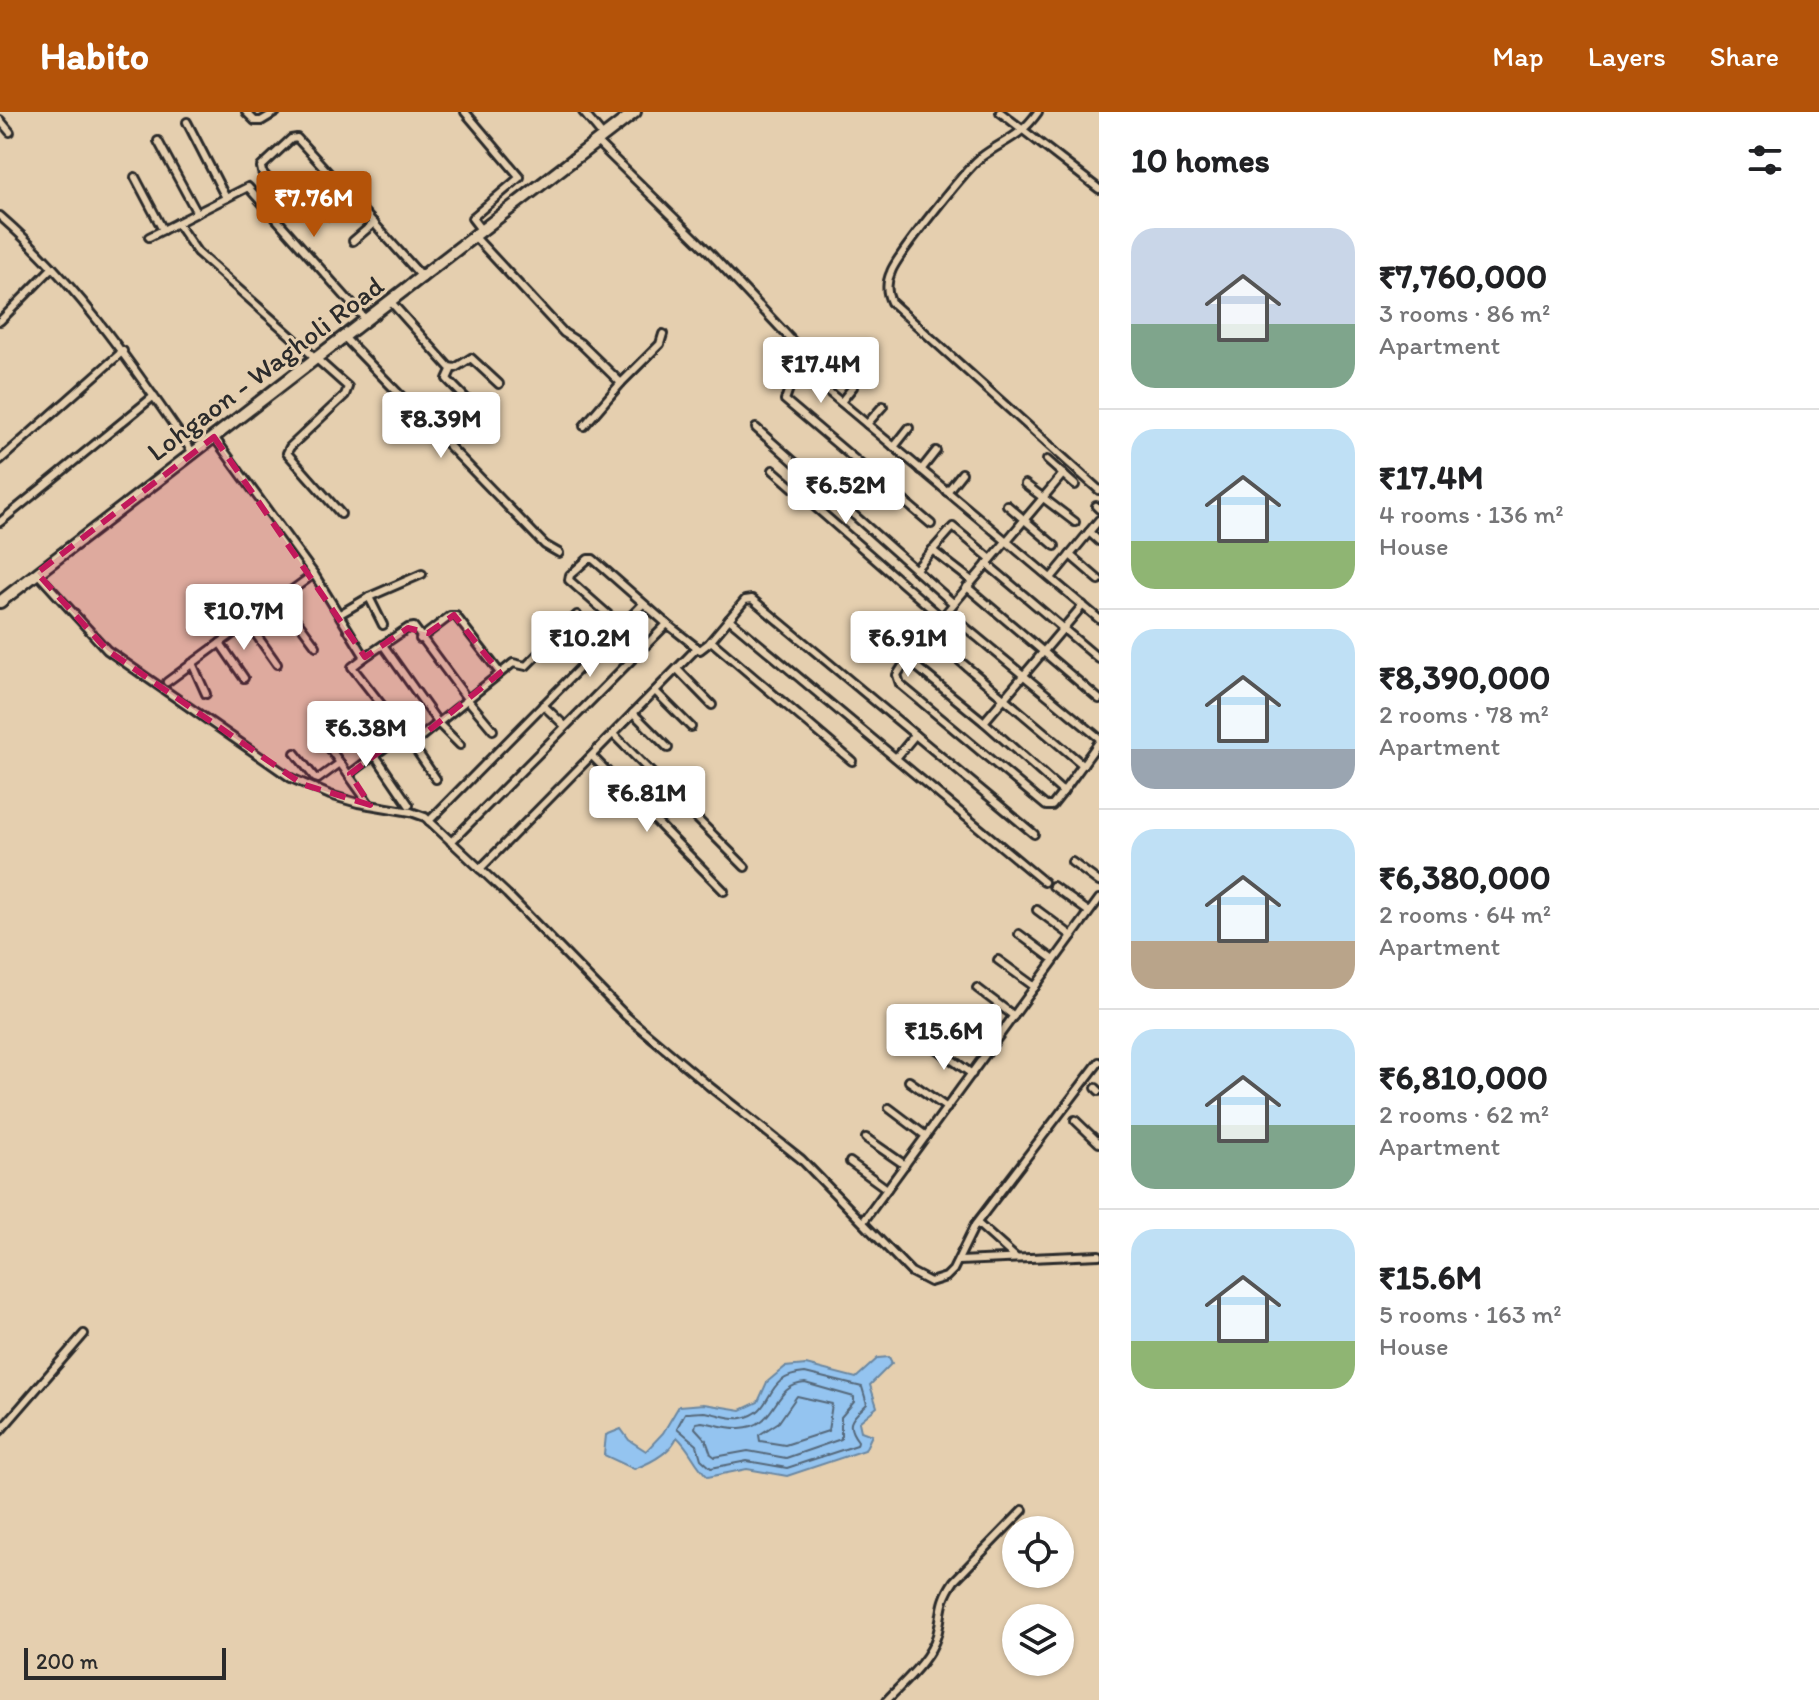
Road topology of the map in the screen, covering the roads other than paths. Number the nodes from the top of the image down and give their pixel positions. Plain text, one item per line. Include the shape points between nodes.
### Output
1 (246, 112) edge
2 (276, 112) edge
3 (465, 112) edge
4 (583, 112) edge
5 (635, 112) edge
6 (1000, 112) edge
7 (1038, 112) edge
8 (0, 120) edge
9 (187, 122) dead end
10 (1024, 129) junction
11 (10, 132) dead end
12 (599, 138) junction
13 (158, 141) dead end
14 (329, 174) junction
15 (135, 177) dead end
16 (1099, 189) edge
17 (226, 198) junction
18 (351, 198) junction
19 (197, 213) junction
20 (0, 216) edge
21 (331, 216) dead end
22 (177, 223) junction
23 (374, 223) junction
24 (163, 230) junction
25 (479, 234) junction
26 (149, 237) dead end
27 (353, 241) dead end
28 (52, 268) junction
29 (423, 278) junction
30 (391, 302) junction
31 (0, 321) edge
32 (366, 321) junction
33 (663, 334) dead end
34 (344, 337) junction
35 (123, 351) junction
36 (316, 360) junction
37 (452, 368) junction
38 (802, 368) junction
39 (621, 383) junction
40 (499, 384) dead end
41 (853, 387) dead end
42 (154, 396) junction
43 (841, 402) junction
44 (883, 406) dead end
45 (488, 421) dead end
46 (867, 424) junction
47 (584, 426) dead end
48 (756, 428) dead end
49 (909, 428) dead end
50 (214, 437) junction
51 (894, 447) junction
52 (936, 451) dead end
53 (193, 453) junction
54 (0, 460) edge
55 (1047, 460) dead end
56 (773, 470) dead end
57 (921, 470) junction
58 (962, 473) dead end
59 (1063, 474) junction
60 (1025, 484) dead end
61 (1075, 485) dead end
62 (1099, 490) edge
63 (947, 492) junction
64 (1042, 498) junction
65 (1007, 505) dead end
66 (341, 514) dead end
67 (1024, 520) junction
68 (1099, 520) edge
69 (0, 522) edge
70 (1075, 522) dead end
71 (931, 524) dead end
72 (1089, 532) junction
73 (1006, 541) junction
74 (1099, 541) edge
75 (1055, 546) dead end
76 (932, 550) junction
77 (559, 553) dead end
78 (1070, 555) junction
79 (989, 561) junction
80 (915, 570) junction
81 (37, 573) junction
82 (314, 574) junction
83 (422, 574) dead end
84 (1051, 578) junction
85 (1099, 580) edge
86 (969, 584) junction
87 (369, 597) junction
88 (281, 599) junction
89 (0, 602) edge
90 (953, 603) junction
91 (643, 604) junction
92 (1083, 605) junction
93 (340, 614) junction
94 (577, 615) dead end
95 (944, 615) junction
96 (729, 619) junction
97 (1099, 619) edge
98 (248, 623) junction
99 (667, 624) junction
100 (383, 625) dead end
101 (621, 626) junction
102 (1063, 629) junction
103 (928, 634) junction
104 (420, 639) junction
105 (711, 641) junction
106 (220, 643) junction
107 (383, 645) junction
108 (316, 646) dead end
109 (697, 648) junction
110 (1043, 652) junction
111 (365, 657) junction
112 (907, 659) junction
113 (1099, 659) edge
114 (192, 663) junction
115 (277, 664) dead end
116 (677, 669) junction
117 (500, 673) junction
118 (1023, 676) junction
119 (244, 678) dead end
120 (167, 682) dead end
121 (655, 691) junction
122 (206, 694) dead end
123 (1004, 698) junction
124 (1099, 699) edge
125 (468, 700) junction
126 (543, 705) junction
127 (712, 705) dead end
128 (385, 708) junction
129 (633, 713) junction
130 (349, 717) junction
131 (984, 722) junction
132 (439, 724) junction
133 (565, 726) junction
134 (691, 727) dead end
135 (493, 730) dead end
136 (404, 733) junction
137 (613, 734) junction
138 (915, 735) junction
139 (1099, 740) edge
140 (412, 744) junction
141 (460, 745) dead end
142 (668, 748) dead end
143 (295, 753) dead end
144 (375, 754) junction
145 (592, 756) junction
146 (896, 758) junction
147 (852, 761) dead end
148 (340, 763) junction
149 (1083, 765) junction
150 (350, 774) junction
151 (436, 779) dead end
152 (1063, 792) junction
153 (370, 805) junction
154 (409, 805) dead end
155 (429, 821) junction
156 (1034, 834) dead end
157 (451, 842) junction
158 (1072, 862) dead end
159 (745, 867) dead end
160 (480, 869) junction
161 (1044, 882) dead end
162 (1099, 882) edge
163 (1053, 886) dead end
164 (724, 891) dead end
165 (1099, 899) edge
166 (1037, 910) dead end
167 (1089, 912) junction
168 (1019, 934) dead end
169 (1072, 936) junction
170 (998, 960) dead end
171 (1054, 960) junction
172 (1035, 987) junction
173 (977, 988) dead end
174 (1014, 1016) junction
175 (955, 1018) dead end
176 (993, 1045) junction
177 (934, 1047) dead end
178 (1099, 1062) edge
179 (972, 1074) junction
180 (909, 1081) dead end
181 (889, 1108) dead end
182 (947, 1108) junction
183 (1075, 1120) dead end
184 (926, 1136) junction
185 (866, 1138) dead end
186 (1099, 1143) edge
187 (850, 1162) dead end
188 (905, 1165) junction
189 (887, 1189) junction
190 (863, 1222) junction
191 (977, 1223) junction
192 (1099, 1255) edge
193 (1015, 1257) junction
194 (959, 1261) junction
195 (84, 1334) dead end
196 (0, 1431) edge
197 (1023, 1510) dead end
198 (887, 1700) edge

1 - 2 street via 261,121
3 - 25 street via 520,177 472,218
4 - 12 street
5 - 12 main road, Lohgaon - Wagholi Road
6 - 10 street
7 - 10 street
8 - 11 street
9 - 17 street
10 - 16 street
10 - 62 street via 970,167 893,266 887,291 891,302
12 - 25 main road, Lohgaon - Wagholi Road
12 - 38 street via 799,348
13 - 19 street
14 - 14 street via 291,206 261,167 294,138
14 - 18 street
15 - 24 street
17 - 19 street
17 - 32 street via 248,187
18 - 21 street
18 - 23 street
19 - 22 street
20 - 28 street
22 - 24 street
22 - 36 street via 197,252
23 - 27 street
23 - 29 street
24 - 26 street
25 - 29 main road, Lohgaon - Wagholi Road
25 - 39 street via 564,333
28 - 31 street
28 - 35 street
29 - 30 main road, Lohgaon - Wagholi Road
30 - 32 main road, Lohgaon - Wagholi Road
30 - 37 street
32 - 34 main road, Lohgaon - Wagholi Road
33 - 39 street via 660,344
34 - 36 main road, Lohgaon - Wagholi Road
34 - 77 street via 545,545
35 - 42 street
35 - 54 street
36 - 50 main road, Lohgaon - Wagholi Road
36 - 66 street via 346,384 347,392 287,453
37 - 40 street via 471,358
37 - 45 street via 447,379
38 - 43 street
38 - 71 street via 785,400
39 - 47 street
41 - 43 street
42 - 53 street
42 - 69 street
43 - 46 street
44 - 46 street
46 - 51 street
48 - 80 street
49 - 51 street
50 - 53 main road, Lohgaon - Wagholi Road
50 - 82 street
51 - 57 street
52 - 57 street
53 - 81 main road, Lohgaon - Wagholi Road
55 - 59 street
56 - 95 street
57 - 63 street
58 - 63 street
59 - 61 street
59 - 64 street
60 - 64 street
63 - 73 street
64 - 67 street
64 - 70 street
65 - 67 street
67 - 73 street
67 - 75 street
68 - 72 street
72 - 74 street
72 - 78 street
73 - 79 street
73 - 84 street
76 - 79 street via 953,527
76 - 80 street
76 - 86 street
78 - 84 street
78 - 85 street
79 - 86 street
79 - 102 street
80 - 90 street
81 - 89 main road, Lohgaon - Wagholi Road
81 - 153 street via 102,646 291,778
82 - 88 street
82 - 93 street
83 - 87 street
84 - 92 street
86 - 90 street
86 - 110 street
87 - 93 street
87 - 100 street
88 - 98 street
88 - 108 street
90 - 95 street
91 - 99 street
91 - 101 street
91 - 101 street via 590,558 570,575 572,583
92 - 97 street
92 - 102 street
93 - 111 street
94 - 117 street via 526,666 515,663
95 - 103 street
95 - 118 street
96 - 105 street
96 - 138 street via 752,599
96 - 146 street
98 - 106 street
98 - 115 street
99 - 109 street
99 - 133 street
101 - 126 street
102 - 110 street
102 - 113 street
103 - 112 street
103 - 123 street
104 - 107 street via 412,626
104 - 117 street via 456,616
104 - 125 street
105 - 109 street via 703,650
105 - 147 street
106 - 114 street
106 - 119 street
107 - 111 street
107 - 132 street
109 - 116 street
110 - 118 street
110 - 124 street
111 - 128 street via 352,667
112 - 131 street
112 - 152 street via 897,675 900,684 1046,806
114 - 120 street
114 - 122 street
116 - 121 street
116 - 127 street
117 - 125 street
118 - 123 street
118 - 139 street
121 - 129 street
121 - 134 street
123 - 131 street
123 - 149 street
125 - 132 street
125 - 135 street
126 - 133 street
126 - 155 street
128 - 130 street
128 - 136 street
129 - 137 street
129 - 142 street
130 - 144 street
130 - 148 street via 319,725
131 - 152 street
132 - 140 street
132 - 141 street
133 - 157 street
136 - 140 street
136 - 144 street
137 - 145 street
137 - 159 street
138 - 146 street
138 - 156 street
139 - 149 street
140 - 151 street
143 - 148 street via 318,779
144 - 150 street
144 - 154 street
145 - 160 street
145 - 164 street
146 - 161 street
148 - 150 street
149 - 152 street
150 - 153 street
153 - 155 street
155 - 157 street
157 - 160 street
158 - 162 street
160 - 190 street via 626,1016 801,1159
163 - 167 street
165 - 167 street
166 - 169 street
167 - 169 street
168 - 171 street
169 - 171 street
170 - 172 street
171 - 172 street
172 - 174 street
173 - 174 street
174 - 176 street
175 - 176 street
176 - 179 street
177 - 179 street
178 - 191 street
179 - 182 street
180 - 182 street
181 - 184 street
182 - 184 street
183 - 186 street
184 - 188 street
185 - 188 street
187 - 189 street
188 - 189 street
189 - 190 street
190 - 194 street via 923,1280 946,1277
191 - 193 street
191 - 194 street
192 - 193 street
193 - 194 street
195 - 196 street
197 - 198 street via 954,1581 945,1594 930,1651

